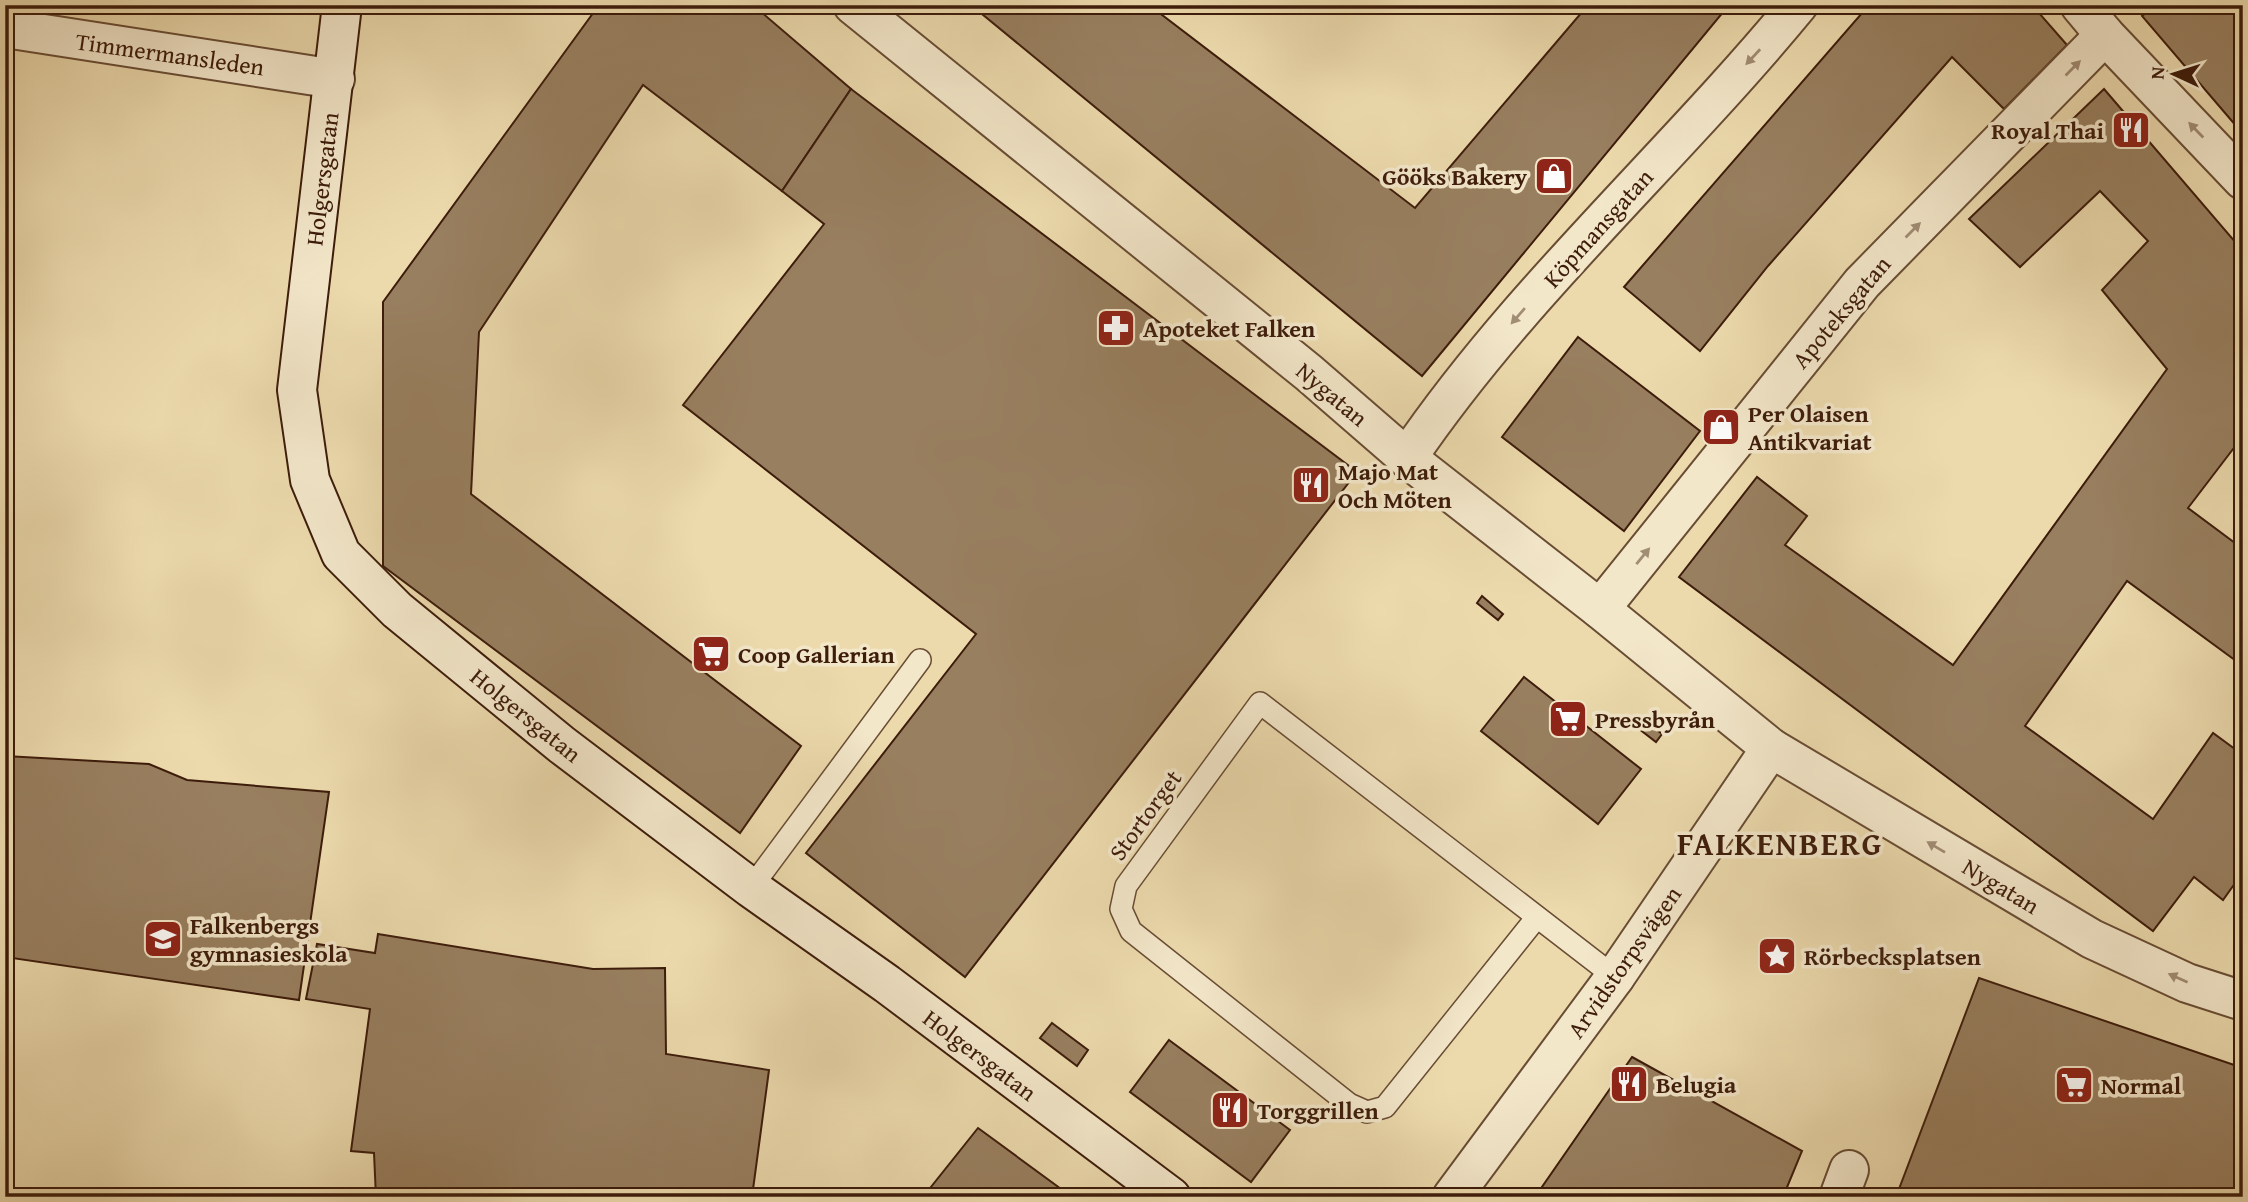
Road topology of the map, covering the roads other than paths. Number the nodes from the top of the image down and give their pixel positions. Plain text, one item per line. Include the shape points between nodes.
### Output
1 (342, 5) edge
2 (853, 5) edge
3 (1798, 5) edge
4 (2080, 5) edge
5 (5, 28) edge
6 (2105, 35) junction
7 (335, 79) junction
8 (2243, 180) edge
9 (1407, 458) junction
10 (1600, 609) junction
11 (920, 660) dead end
12 (1759, 737) junction
13 (751, 888) junction
14 (1537, 917) junction
15 (1615, 977) junction
16 (2243, 1001) edge
17 (1171, 1197) edge
18 (1452, 1197) edge

1 - 7 street, Holgersgatan
2 - 9 street, Nygatan via 1309,373
3 -> 9 street, Köpmansgatan via 1516,319 1440,410
4 - 6 street
5 - 7 street, Timmermansleden
8 -> 6 street
10 -> 6 street, Apoteksgatan via 1861,283
7 - 13 street, Holgersgatan via 297,390 310,480 341,554 397,610
9 - 10 street, Nygatan
10 - 12 street, Nygatan
11 - 13 lane
12 - 15 street, Arvidstorpsvägen
16 -> 12 street, Nygatan via 2187,983 2092,939
13 - 17 street, Holgersgatan
14 - 14 lane, Stortorget via 1260,703 1126,886 1121,909 1131,931 1349,1104 1367,1112 1385,1107
14 - 15 lane, Stortorget
15 - 18 street, Arvidstorpsvägen

